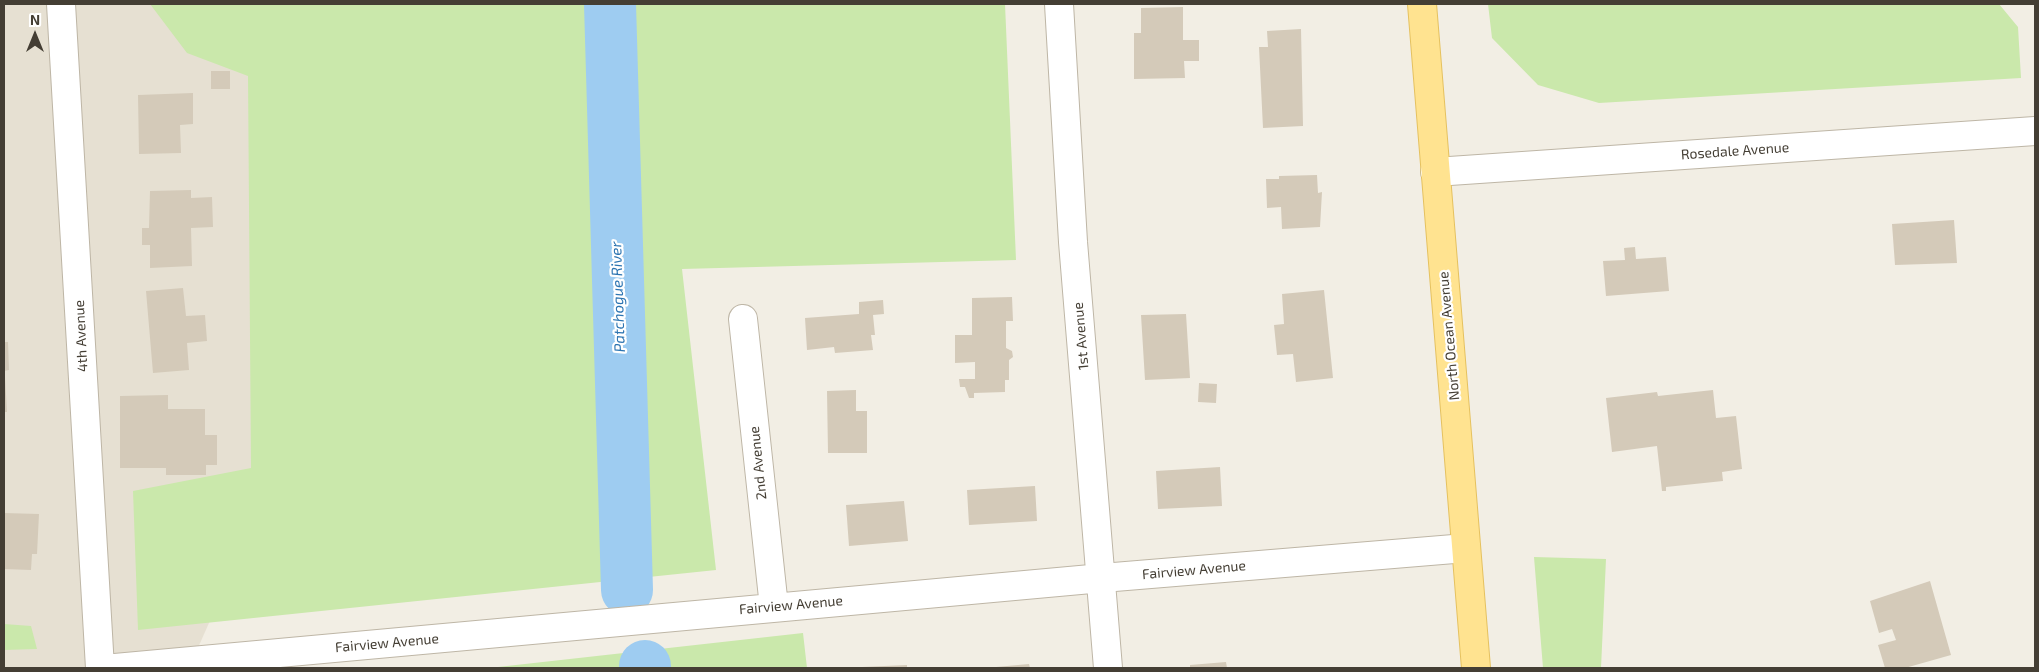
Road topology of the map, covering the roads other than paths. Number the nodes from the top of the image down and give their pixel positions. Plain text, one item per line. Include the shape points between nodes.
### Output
1 (61, 4) edge
2 (1059, 4) edge
3 (1422, 4) edge
4 (2035, 131) edge
5 (1435, 172) junction
6 (743, 319) dead end
7 (1466, 548) junction
8 (1102, 578) junction
9 (774, 607) junction
10 (100, 668) edge
11 (116, 668) edge
12 (1108, 668) edge
13 (1476, 668) edge

1 - 10 street, 4th Avenue
2 - 8 street, 1st Avenue via 1073,242
3 - 5 main road, North Ocean Avenue
4 - 5 street, Rosedale Avenue
5 - 7 main road, North Ocean Avenue
6 - 9 street, 2nd Avenue
7 - 8 street, Fairview Avenue
7 - 13 main road, North Ocean Avenue
8 - 9 street, Fairview Avenue
8 - 12 street, 1st Avenue
9 - 11 street, Fairview Avenue

